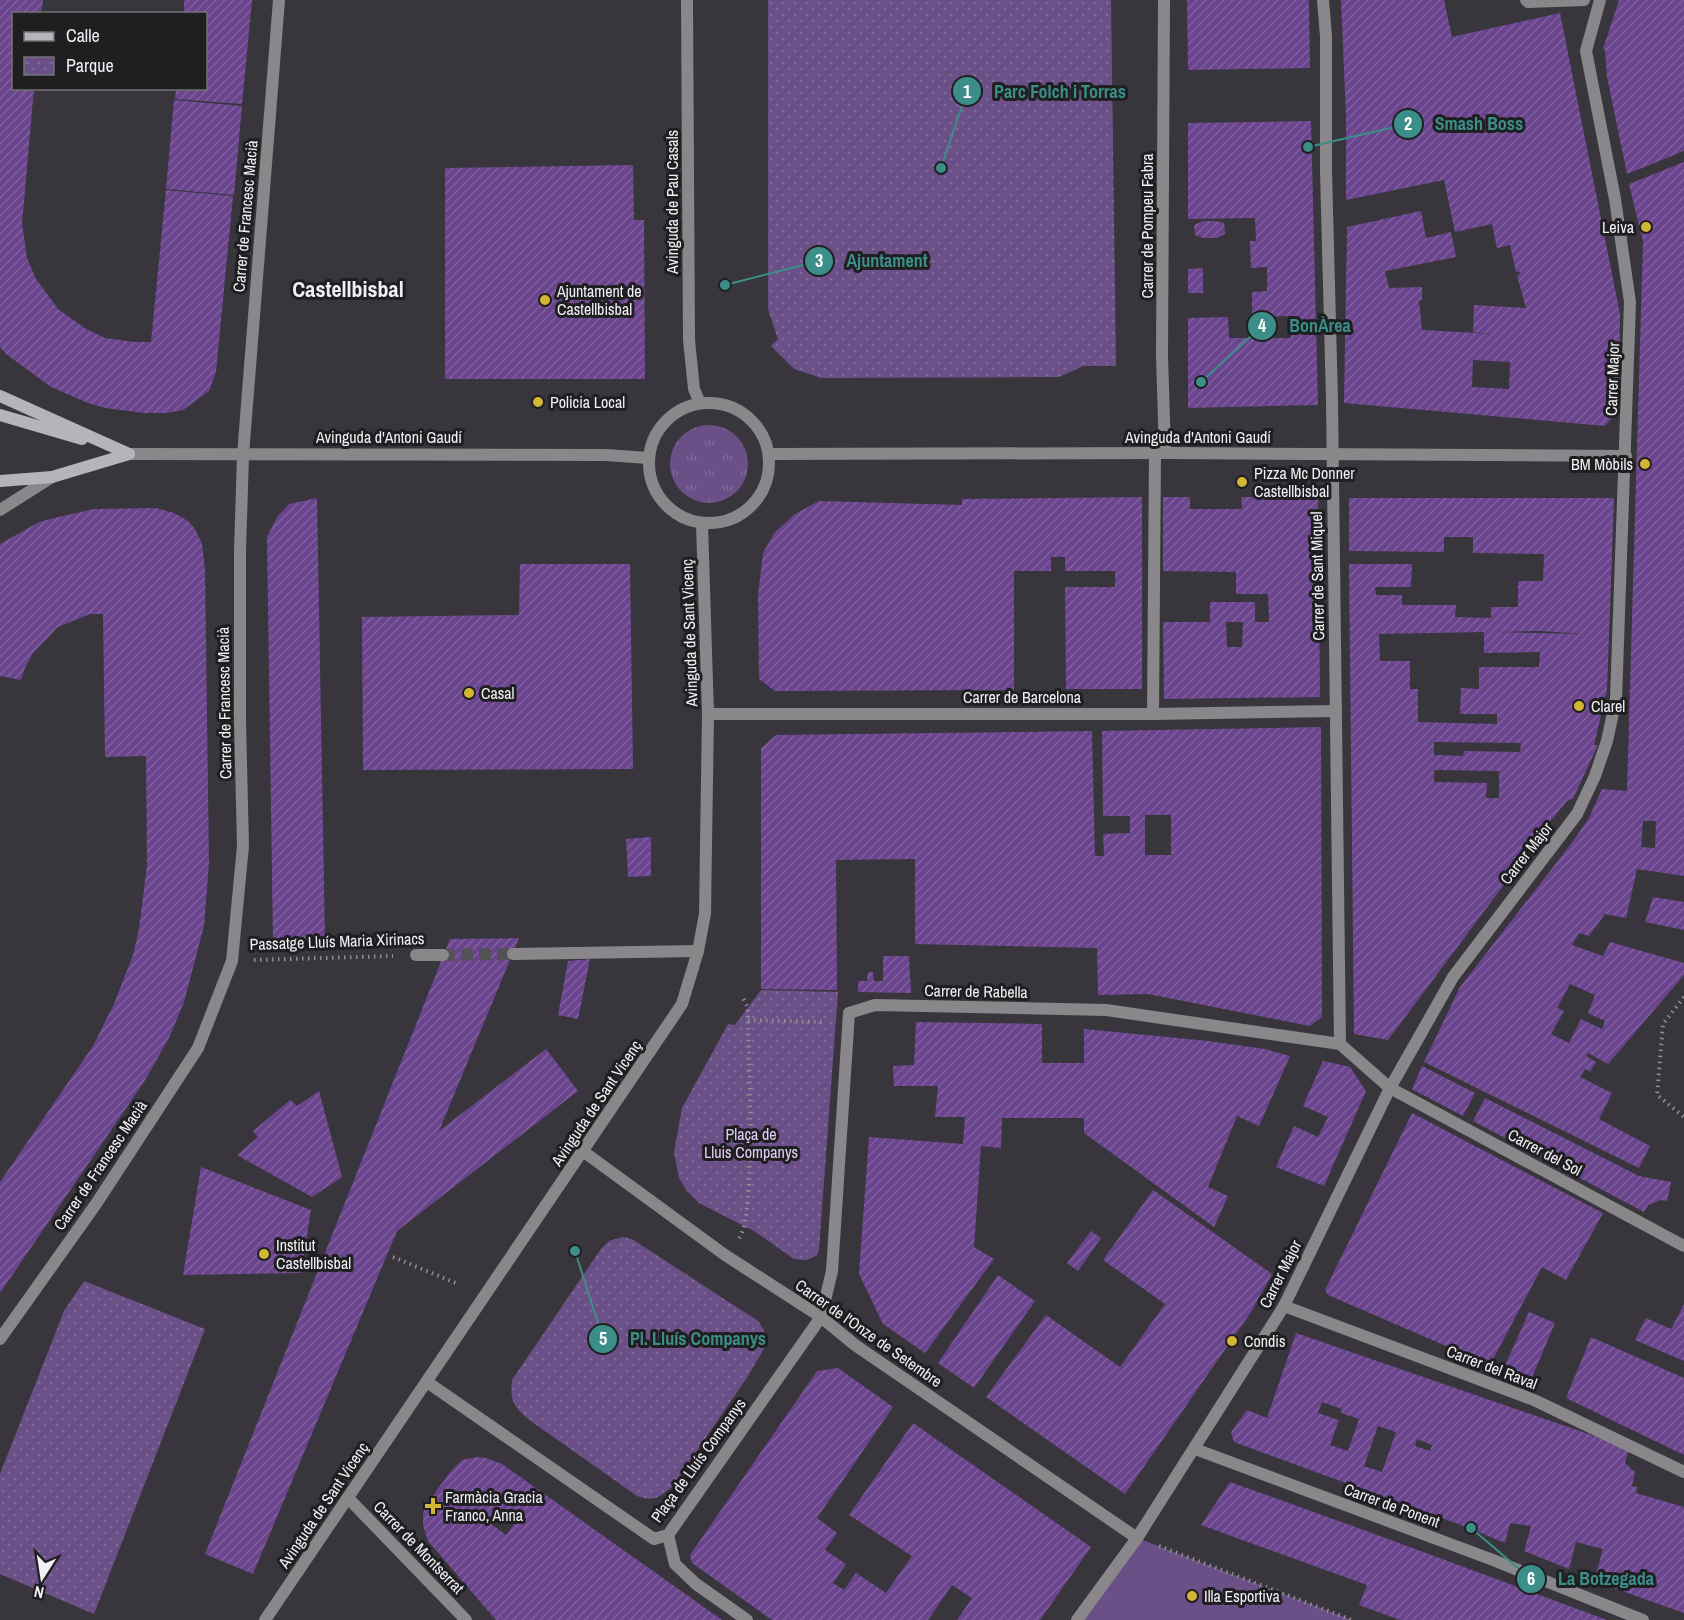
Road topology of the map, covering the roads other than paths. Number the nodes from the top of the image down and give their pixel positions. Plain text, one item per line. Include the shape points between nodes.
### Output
1 (279, 0) edge
2 (687, 0) edge
3 (1164, 0) edge
4 (1323, 0) edge
5 (1526, 0) edge
6 (1584, 0) edge
7 (1600, 0) edge
8 (0, 396) edge
9 (699, 403) junction
10 (0, 415) edge
11 (1160, 453) junction
12 (129, 454) junction
13 (243, 454) junction
14 (770, 454) junction
15 (1332, 454) junction
16 (1626, 456) junction
17 (648, 458) junction
18 (52, 477) junction
19 (0, 481) edge
20 (0, 510) edge
21 (702, 523) junction
22 (1336, 711) junction
23 (708, 714) junction
24 (1153, 714) junction
25 (698, 951) junction
26 (513, 954) tunnel mouth
27 (416, 955) road end
28 (443, 955) tunnel mouth
29 (1340, 1044) junction
30 (1390, 1088) junction
31 (584, 1152) junction
32 (1684, 1246) edge
33 (1284, 1306) junction
34 (821, 1317) junction
35 (0, 1338) edge
36 (427, 1382) junction
37 (1195, 1449) junction
38 (1684, 1472) edge
39 (348, 1498) junction
40 (669, 1535) junction
41 (1137, 1538) junction
42 (265, 1620) edge
43 (466, 1620) edge
44 (747, 1620) edge
45 (1077, 1620) edge
46 (1643, 1620) edge

1 - 13 street, Carrer de Francesc Macià
2 - 9 street, Avinguda de Pau Casals via 689,340
3 - 11 street, Carrer de Pompeu Fabra
4 - 15 street, Carrer de Sant Miquel
5 - 6 street
7 - 16 street, Carrer Major via 1586,51 1615,199 1630,302
8 - 12 street
9 - 14 street via 719,403 737,409 764,435
9 - 17 street via 680,409 664,422 653,438
10 - 12 street
11 - 14 street, Avinguda d'Antoni Gaudí
11 - 15 street, Avinguda d'Antoni Gaudí
11 - 24 street, Carrer de Pompeu Fabra
12 - 13 street, Avinguda d'Antoni Gaudí
12 - 18 street
13 - 17 street, Avinguda d'Antoni Gaudí
13 - 35 street, Carrer de Francesc Macià via 243,846 232,961 198,1048 96,1204
14 - 21 street via 764,490 753,505 730,519
15 - 16 street, Avinguda d'Antoni Gaudí
15 - 22 street, Carrer de Sant Miquel
16 - 30 street, Carrer Major via 1616,699 1595,776 1577,814 1453,977
17 - 21 street via 650,477 668,508
18 - 19 street
18 - 20 street
21 - 23 street, Avinguda de Sant Vicenç
22 - 24 street, Carrer de Barcelona
22 - 29 street, Carrer de Sant Miquel
23 - 24 street, Carrer de Barcelona
23 - 25 street, Avinguda de Sant Vicenç via 705,914
25 - 26 street
25 - 31 street, Avinguda de Sant Vicenç via 682,1004
27 - 28 street, Passatge Lluís Maria Xirinacs
29 - 30 street
29 - 34 street, Carrer de Rabella via 1106,1010 875,1005 849,1012 832,1271
30 - 32 street, Carrer del Sol
30 - 33 street, Carrer Major
31 - 34 street, Carrer de l'Onze de Setembre via 724,1255
31 - 36 street, Avinguda de Sant Vicenç
33 - 37 street, Carrer Major
33 - 38 street, Carrer del Raval via 1534,1400
34 - 40 street, Plaça de Lluís Companys
34 - 41 street, Carrer de l'Onze de Setembre via 855,1345
36 - 39 street, Avinguda de Sant Vicenç
36 - 40 street, Plaça de Lluís Companys via 654,1539
37 - 41 street, Carrer Major
37 - 46 street, Carrer de Ponent
39 - 42 street, Avinguda de Sant Vicenç
39 - 43 street, Carrer de Montserrat
40 - 44 street via 675,1564
41 - 45 street, Carrer Major

